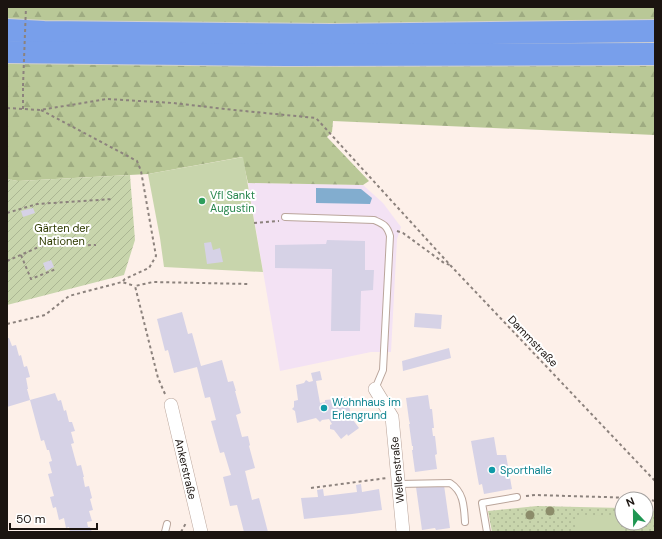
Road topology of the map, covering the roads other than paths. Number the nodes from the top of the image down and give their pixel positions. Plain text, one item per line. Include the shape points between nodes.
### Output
1 (7, 30) edge
2 (655, 32) edge
3 (7, 52) edge
4 (655, 54) edge
5 (285, 218) road end
6 (375, 389) joint
7 (171, 405) road end
8 (398, 480) junction
9 (517, 497) road end
10 (465, 522) dead end
11 (167, 524) dead end
12 (164, 532) edge
13 (201, 532) edge
14 (403, 532) edge
15 (487, 532) edge

1 - 2 highway via 323,34
3 - 4 highway via 287,55
5 - 6 lane via 374,220 388,229 390,236 384,370
6 - 8 street, Wellenstraße via 392,417
7 - 13 street, Ankerstraße
8 - 10 lane via 450,483 455,486 463,504
8 - 14 street, Wellenstraße
9 - 15 lane via 482,502
11 - 12 lane

